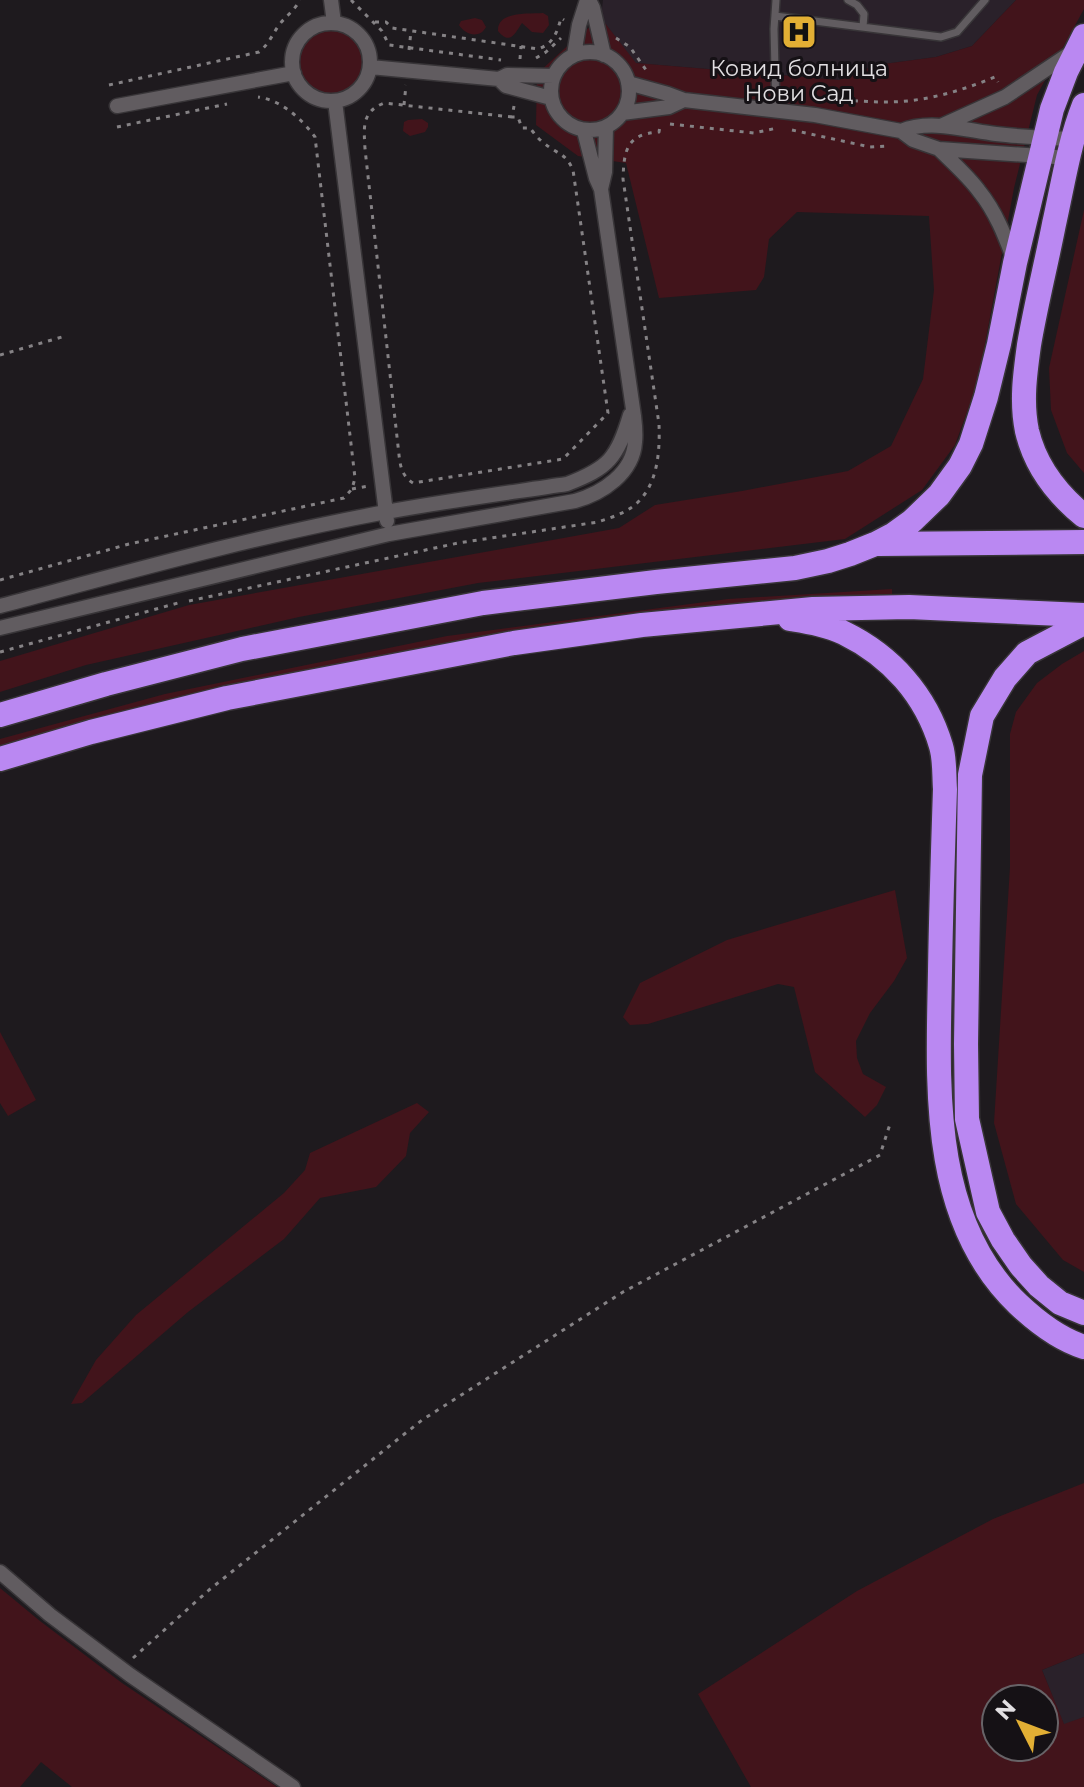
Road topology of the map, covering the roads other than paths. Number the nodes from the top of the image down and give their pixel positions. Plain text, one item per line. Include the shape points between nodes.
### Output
1 (331, 0) edge
2 (588, 0) edge
3 (776, 0) edge
4 (848, 0) edge
5 (985, 0) edge
6 (775, 16) junction
7 (334, 23) junction
8 (863, 27) junction
9 (1080, 43) edge
10 (574, 55) junction
11 (604, 55) junction
12 (370, 67) junction
13 (294, 73) junction
14 (554, 76) junction
15 (499, 79) junction
16 (628, 83) junction
17 (551, 98) junction
18 (684, 100) junction
19 (335, 101) junction
20 (1084, 105) edge
21 (117, 106) dead end
22 (776, 110) junction
23 (622, 113) junction
24 (941, 126) junction
25 (606, 127) junction
26 (584, 131) junction
27 (901, 131) junction
28 (1043, 146) junction
29 (1071, 148) junction
30 (939, 149) junction
31 (601, 189) junction
32 (1015, 263) junction
33 (633, 407) junction
34 (386, 512) junction
35 (1084, 516) edge
36 (389, 534) junction
37 (1084, 542) edge
38 (875, 544) junction
39 (0, 606) edge
40 (756, 614) junction
41 (1084, 615) edge
42 (1084, 623) edge
43 (0, 628) edge
44 (0, 715) edge
45 (0, 759) edge
46 (1084, 1313) edge
47 (1084, 1347) edge
48 (0, 1572) edge
49 (293, 1787) edge

1 - 7 street
2 - 10 street
2 - 11 street
3 - 6 lane
4 - 8 lane via 864,14
5 - 8 lane via 949,36
6 - 8 lane
6 - 22 lane
7 - 12 street via 357,32 370,54
7 - 13 street via 301,37 294,48
9 - 24 street via 1024,86
9 - 28 highway via 1058,92
10 - 11 street
10 - 14 street
11 - 16 street via 615,61
12 - 15 street
12 - 19 street via 358,90
13 - 19 street via 309,94
13 - 21 street
14 - 15 street
14 - 17 street
15 - 17 street via 506,86
16 - 18 street
16 - 23 street
17 - 26 street via 560,117
18 - 22 street
18 - 23 street
19 - 34 street
20 - 29 highway
22 - 27 street
23 - 25 street
24 - 27 street
24 - 28 street
25 - 26 street
25 - 31 street
26 - 31 street
27 - 30 street
28 - 29 street
28 - 30 street
28 - 32 highway
29 - 35 highway via 1034,316 1023,404 1027,431 1047,477
30 - 32 street via 987,202
31 - 33 street
32 - 38 highway via 986,397 965,455 927,508
33 - 34 street via 610,460 595,473 567,484
33 - 36 street via 636,444 630,460 613,483 590,497
34 - 36 street
34 - 39 street via 185,556
36 - 43 street
37 - 38 highway
38 - 44 highway via 795,568 483,603 242,649
40 - 41 highway via 909,607
40 - 45 highway via 514,643 227,698
40 - 47 highway via 842,632 891,664 930,717 942,748 945,789 939,1083 942,1133 958,1205 968,1234 998,1284 1032,1317
42 - 46 highway via 1027,653 982,716 970,775 966,1044 967,1119 988,1212 1039,1286
48 - 49 street via 121,1669

